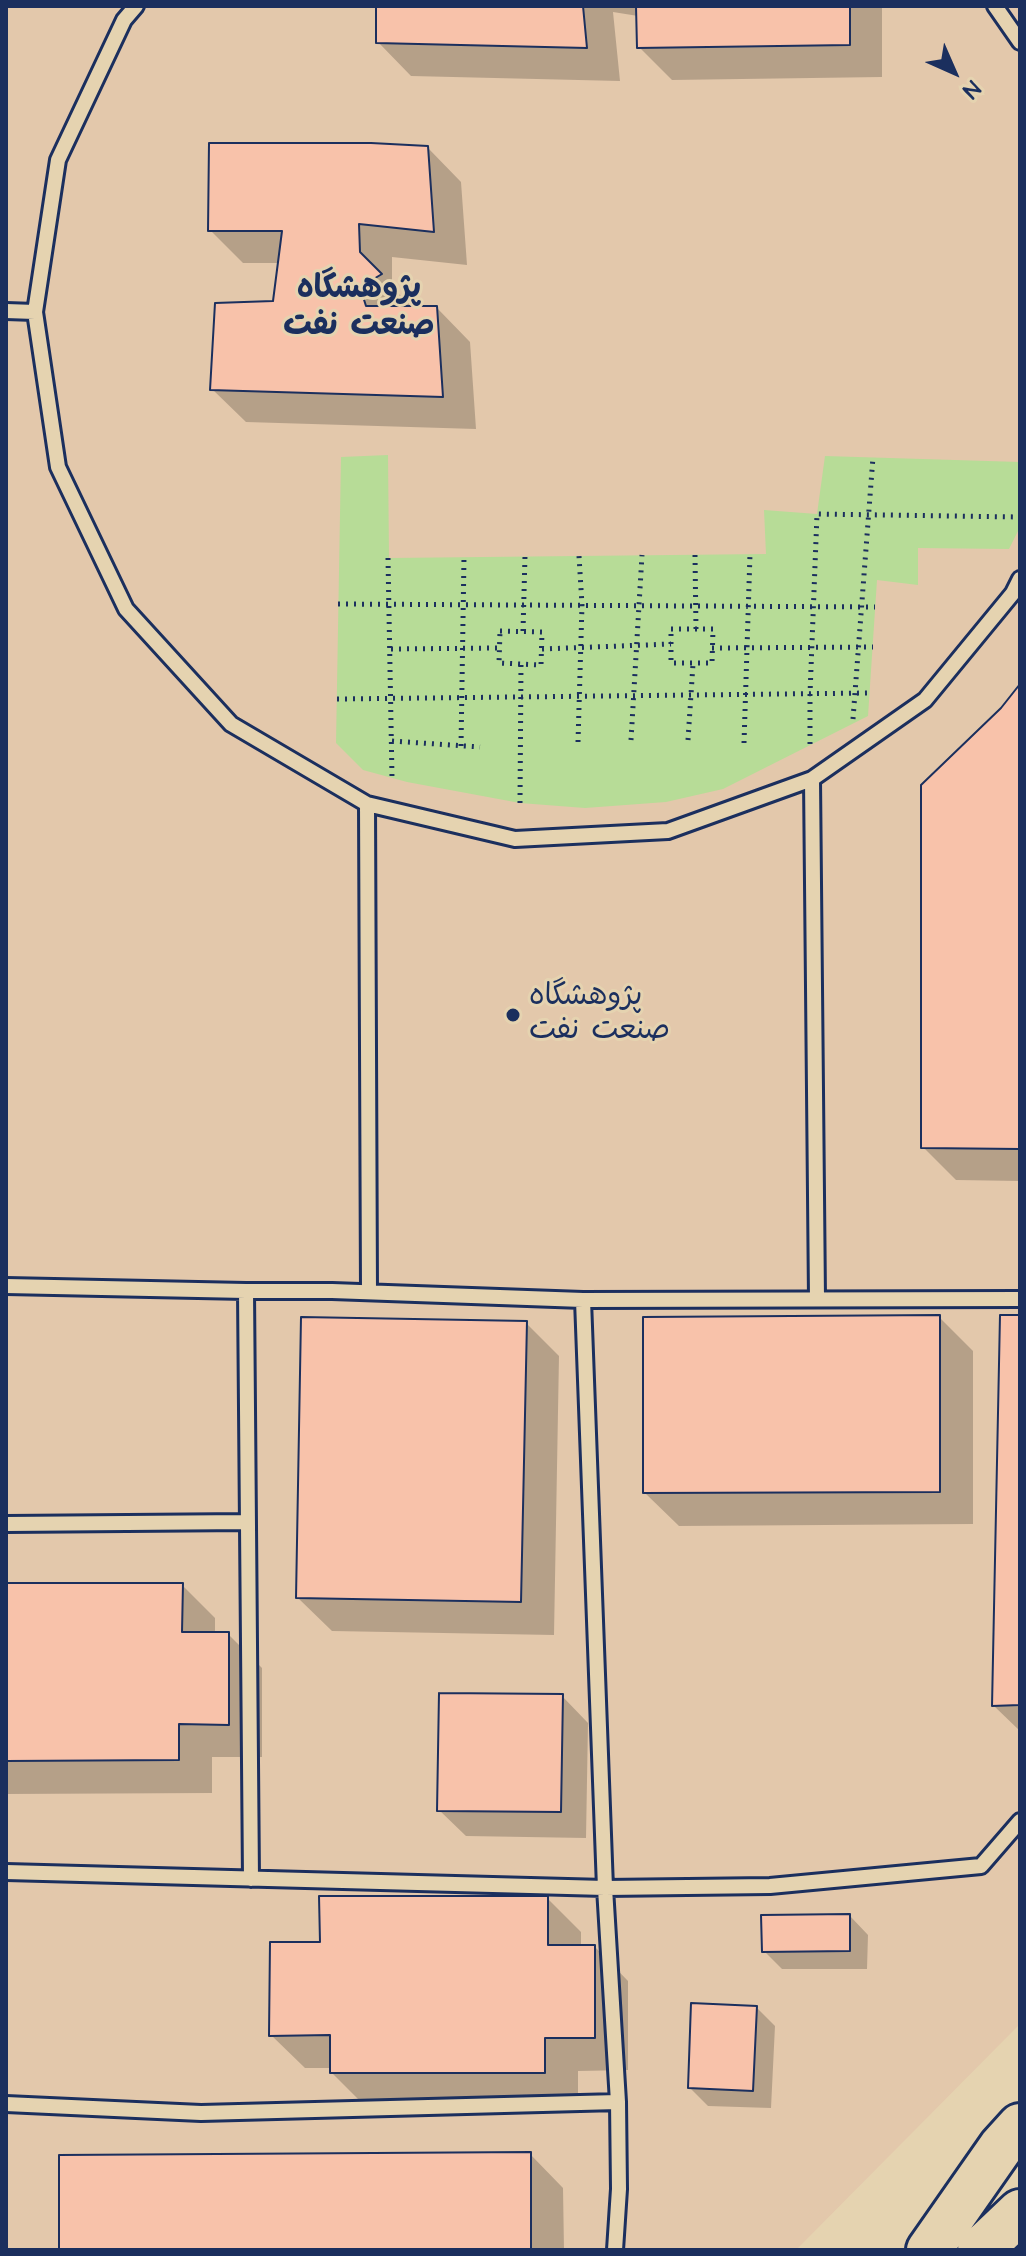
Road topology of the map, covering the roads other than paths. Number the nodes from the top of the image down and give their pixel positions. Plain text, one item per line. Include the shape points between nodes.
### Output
1 (136, 6) edge
2 (995, 6) edge
3 (1020, 42) edge
4 (6, 311) edge
5 (35, 312) junction
6 (1020, 579) edge
7 (812, 779) junction
8 (367, 804) junction
9 (6, 1286) edge
10 (246, 1291) junction
11 (369, 1292) junction
12 (817, 1299) junction
13 (1020, 1299) edge
14 (583, 1300) junction
15 (247, 1522) junction
16 (6, 1524) edge
17 (1020, 1821) edge
18 (6, 1872) edge
19 (251, 1879) junction
20 (605, 1888) junction
21 (618, 2102) junction
22 (6, 2104) edge
23 (1020, 2126) edge
24 (1020, 2212) edge
25 (615, 2250) edge
26 (929, 2250) edge
27 (980, 2250) edge

1 - 5 lane via 124,20 58,160
2 - 3 lane
4 - 5 lane
5 - 8 lane via 58,467 126,609 231,724
6 - 7 lane via 925,700
7 - 8 lane via 668,831 515,839
7 - 12 lane
8 - 11 lane
9 - 10 lane
10 - 11 lane
10 - 15 lane
11 - 14 lane
12 - 13 lane
12 - 14 lane
14 - 20 lane
15 - 16 lane
15 - 19 lane
17 - 20 lane via 981,1866 770,1886
18 - 19 lane
19 - 20 lane
20 - 21 lane
21 - 22 lane via 201,2113
21 - 25 lane
23 - 26 highway
24 - 27 highway

